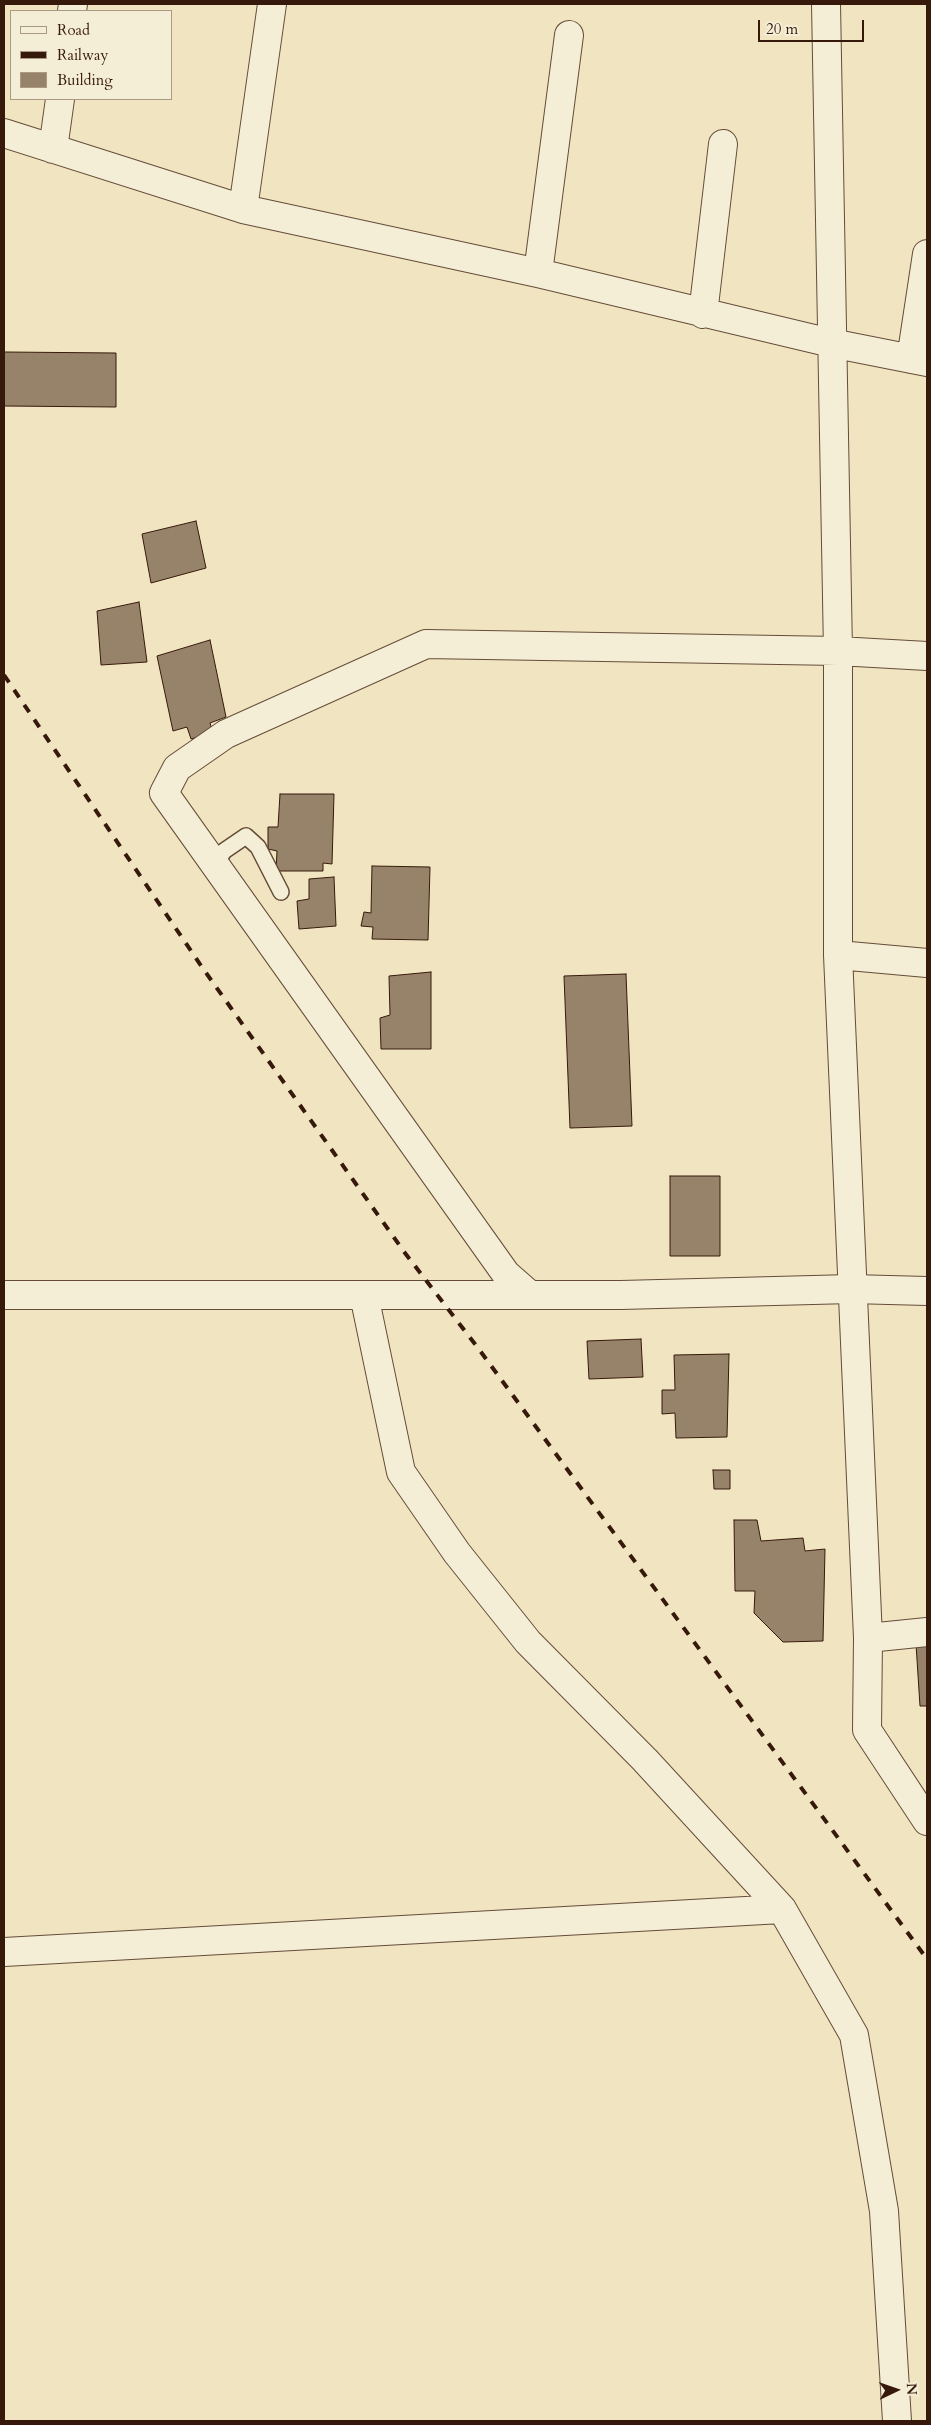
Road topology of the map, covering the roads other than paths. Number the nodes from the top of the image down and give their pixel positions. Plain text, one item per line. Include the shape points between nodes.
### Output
1 (272, 4) edge
2 (826, 4) edge
3 (569, 35) dead end
4 (60, 100) edge
5 (4, 133) edge
6 (723, 144) dead end
7 (53, 149) junction
8 (242, 208) junction
9 (927, 254) edge
10 (538, 273) junction
11 (703, 314) junction
12 (831, 343) junction
13 (919, 361) edge
14 (838, 651) junction
15 (927, 656) edge
16 (215, 866) junction
17 (281, 892) dead end
18 (838, 955) junction
19 (927, 963) edge
20 (851, 1289) junction
21 (927, 1291) edge
22 (4, 1295) edge
23 (364, 1295) junction
24 (530, 1295) junction
25 (927, 1632) edge
26 (868, 1638) junction
27 (927, 1821) edge
28 (782, 1909) junction
29 (4, 1952) edge
30 (897, 2421) edge

1 - 8 street
2 - 12 street
3 - 10 street
4 - 7 street
5 - 7 street
6 - 11 street
7 - 8 street
8 - 10 street
9 - 13 street
10 - 11 street
11 - 12 street
12 - 13 street
12 - 14 street
14 - 15 street
14 - 16 street via 426,644 226,734 177,768 164,793
14 - 18 street
16 - 17 lane via 224,851 246,836 258,847
16 - 24 street via 506,1274
18 - 19 street
18 - 20 street
20 - 21 street
20 - 24 street
20 - 26 street
22 - 23 street
23 - 24 street
23 - 28 street via 401,1472 457,1553 528,1642 645,1760
25 - 26 street
26 - 27 street via 867,1730
28 - 29 street
28 - 30 street via 854,2035 884,2211

